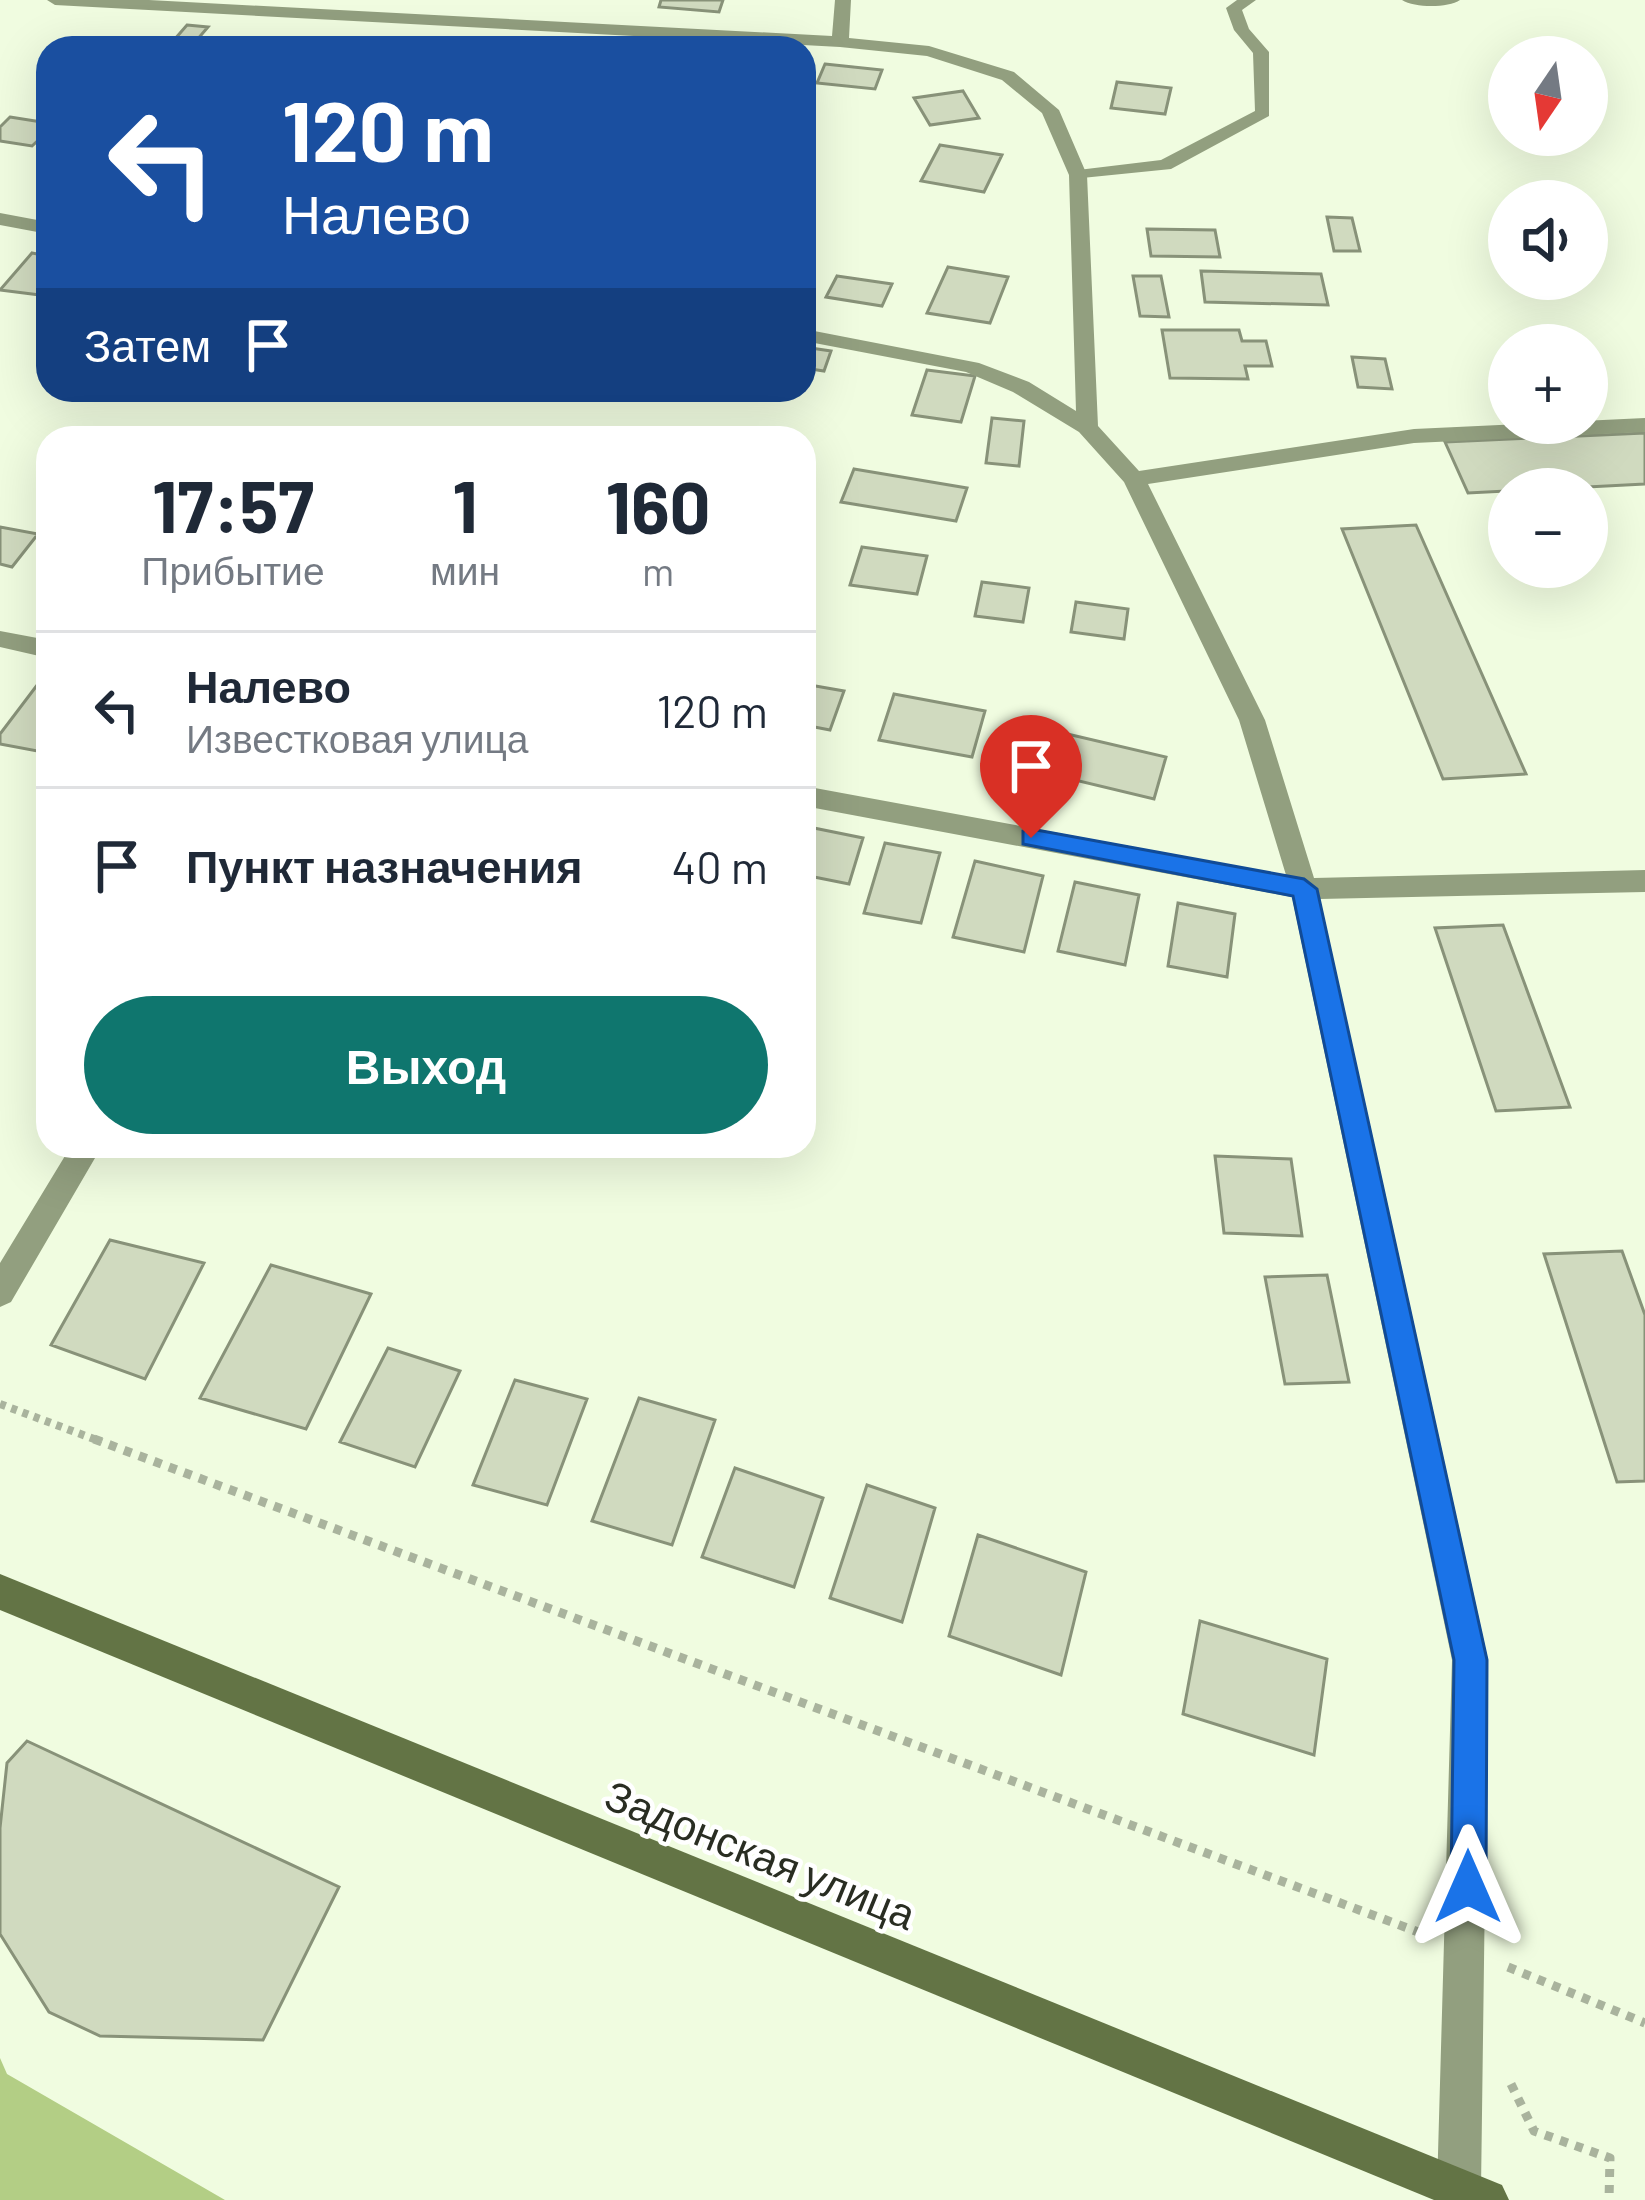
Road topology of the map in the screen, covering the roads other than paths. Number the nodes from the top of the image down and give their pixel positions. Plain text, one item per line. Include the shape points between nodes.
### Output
1 (55, 0) edge
2 (843, 0) edge
3 (1248, 0) edge
4 (1410, 0) edge
5 (1453, 0) edge
6 (728, 36) edge
7 (816, 41) edge
8 (840, 42) junction
9 (1078, 176) junction
10 (0, 219) edge
11 (36, 226) edge
12 (816, 337) edge
13 (1645, 425) edge
14 (1087, 428) junction
15 (1134, 478) junction
16 (0, 638) edge
17 (36, 646) edge
18 (816, 798) edge
19 (1645, 881) edge
20 (1304, 889) junction
21 (81, 1158) edge
22 (0, 1292) edge
23 (0, 1592) edge
24 (1473, 2194) edge

1 - 6 street
2 - 8 street
3 - 9 lane via 1234,8 1261,52 1263,113 1165,165
4 - 5 lane
7 - 8 street
8 - 9 street via 929,51 1007,76 1050,110
9 - 14 street
10 - 11 street
12 - 14 street via 972,367
13 - 15 street via 1414,436
14 - 15 street
15 - 20 street via 1252,720
16 - 17 street
18 - 20 street
19 - 20 street
20 - 24 street via 1470,1660 1462,2062
21 - 22 street
23 - 24 main road, Задонская улица

